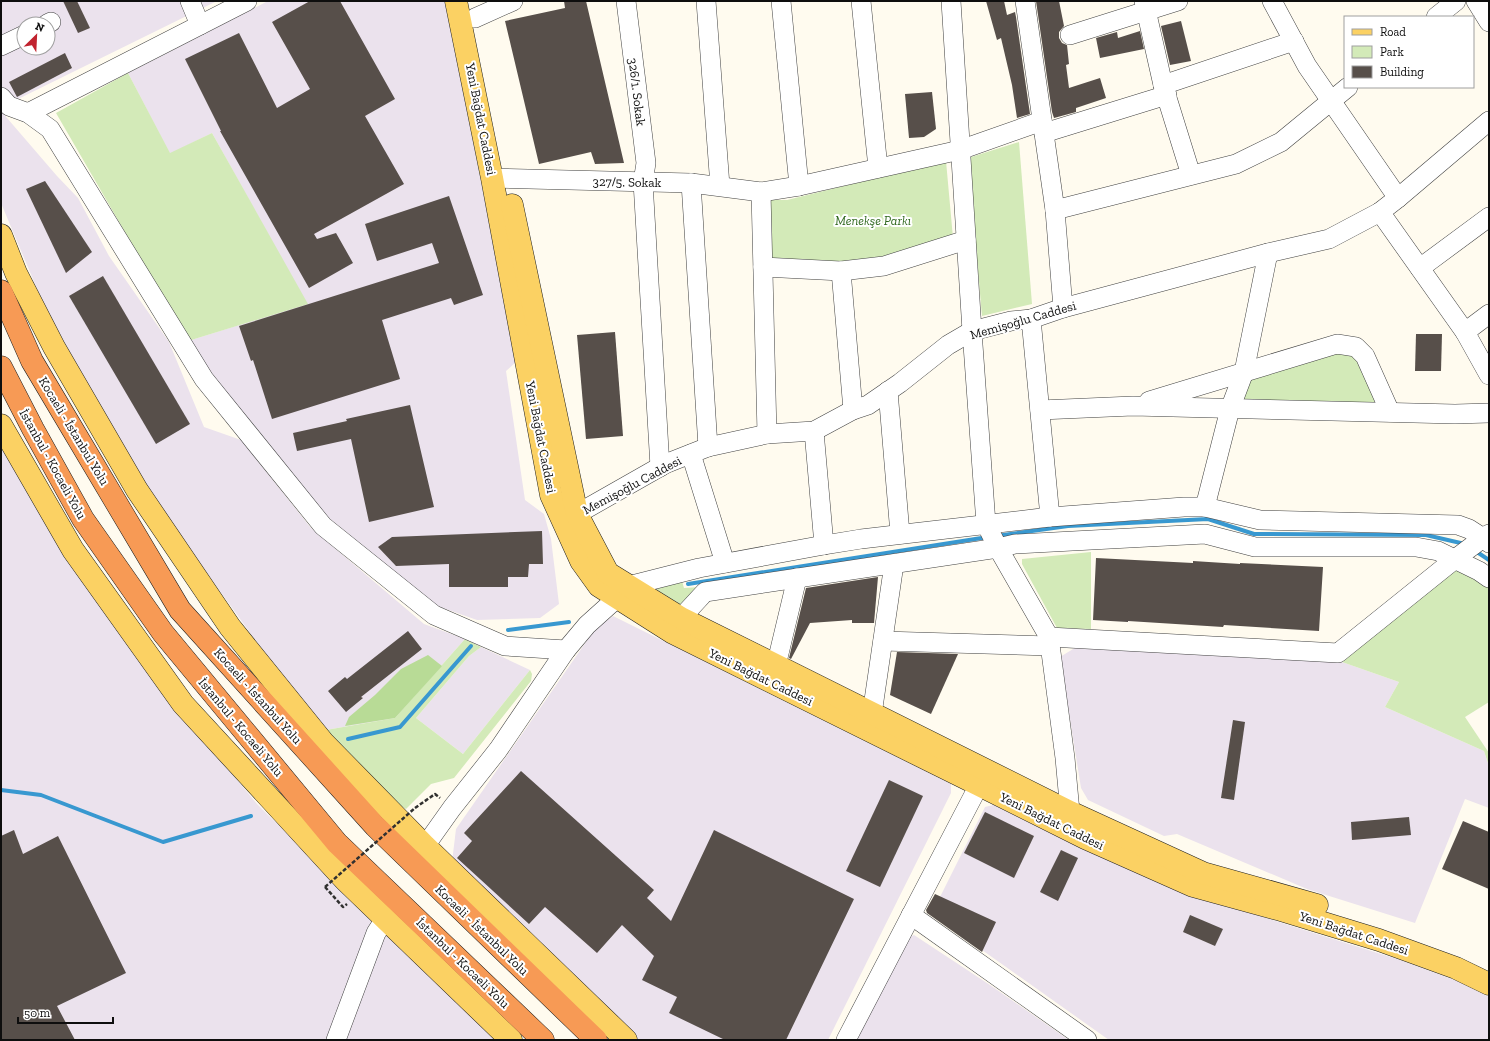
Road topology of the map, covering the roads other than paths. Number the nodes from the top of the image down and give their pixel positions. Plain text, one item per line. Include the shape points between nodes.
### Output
1 (190, 1) edge
2 (247, 1) edge
3 (456, 1) edge
4 (512, 1) edge
5 (626, 1) edge
6 (706, 1) edge
7 (781, 1) edge
8 (860, 1) edge
9 (951, 1) edge
10 (1025, 1) edge
11 (1178, 1) edge
12 (1272, 1) edge
13 (1456, 1) edge
14 (1480, 3) edge
15 (1145, 6) edge
16 (473, 10) edge
17 (1437, 16) edge
18 (1489, 22) edge
19 (200, 25) junction
20 (1070, 35) dead end
21 (16, 39) edge
22 (1294, 41) junction
23 (1, 46) edge
24 (1347, 88) edge
25 (1165, 90) junction
26 (1, 97) edge
27 (1331, 100) junction
28 (28, 113) junction
29 (1489, 121) edge
30 (1043, 127) junction
31 (960, 150) junction
32 (878, 168) junction
33 (1191, 175) junction
34 (500, 179) junction
35 (643, 182) junction
36 (692, 183) junction
37 (720, 186) junction
38 (799, 186) junction
39 (761, 192) junction
40 (1398, 198) junction
41 (1055, 210) junction
42 (1380, 212) junction
43 (1489, 218) edge
44 (1, 235) edge
45 (966, 240) junction
46 (1268, 253) junction
47 (762, 267) junction
48 (1420, 268) junction
49 (841, 271) junction
50 (1, 291) edge
51 (1063, 308) junction
52 (1489, 314) edge
53 (1031, 319) junction
54 (972, 331) junction
55 (1464, 332) junction
56 (1, 367) edge
57 (1244, 372) junction
58 (1489, 375) edge
59 (888, 391) junction
60 (1134, 406) junction
61 (1230, 409) junction
62 (852, 410) junction
63 (1040, 410) junction
64 (1390, 412) junction
65 (1489, 413) edge
66 (1, 426) edge
67 (814, 431) junction
68 (767, 434) junction
69 (700, 451) junction
70 (660, 467) junction
71 (1205, 507) junction
72 (577, 514) junction
73 (1050, 517) junction
74 (900, 534) junction
75 (992, 536) junction
76 (824, 545) junction
77 (1476, 545) edge
78 (725, 563) junction
79 (894, 564) junction
80 (797, 578) junction
81 (1489, 578) edge
82 (622, 592) junction
83 (681, 618) junction
84 (883, 640) junction
85 (1050, 642) junction
86 (566, 650) junction
87 (776, 666) junction
88 (872, 714) junction
89 (979, 785) junction
90 (1070, 812) junction
91 (425, 846) junction
92 (911, 916) junction
93 (385, 919) junction
94 (1489, 967) edge
95 (1489, 984) edge
96 (336, 1040) edge
97 (511, 1040) edge
98 (543, 1040) edge
99 (596, 1040) edge
100 (626, 1040) edge
101 (846, 1040) edge
102 (1087, 1040) edge

1 - 19 street
2 - 19 street
3 - 34 main road, Yeni Bağdat Caddesi
4 - 16 street
5 - 35 street, 326/1. Sokak via 646,163
6 - 37 street
7 - 38 street
8 - 32 street
9 - 31 street
10 - 30 street
11 - 15 street
12 - 22 street
13 - 17 street
14 - 18 street
15 - 20 street
15 - 25 street
16 - 34 main road, Yeni Bağdat Caddesi
19 - 28 street
21 - 23 street
22 - 25 street, 327/5. Sokak
22 - 27 street via 1307,66
24 - 27 street
25 - 30 street, 327/5. Sokak
25 - 33 street
26 - 28 street via 9,106
27 - 33 street via 1281,142 1236,164
27 - 40 street
28 - 86 street via 50,129 204,379 322,526 434,615 505,646
29 - 40 street, Memişoğlu Caddesi
30 - 31 street, 327/5. Sokak
30 - 41 street
31 - 32 street, 327/5. Sokak
31 - 45 street
32 - 38 street, 327/5. Sokak
33 - 41 street
34 - 35 street, 327/5. Sokak
34 - 72 main road, Yeni Bağdat Caddesi
34 - 82 main road, Yeni Bağdat Caddesi via 551,495 581,561 599,586
35 - 36 street, 327/5. Sokak
35 - 70 street, 326/1. Sokak
36 - 37 street, 327/5. Sokak
36 - 69 street
37 - 39 street, 327/5. Sokak
38 - 39 street, 327/5. Sokak
39 - 47 street
40 - 42 street, Memişoğlu Caddesi
41 - 51 street
42 - 46 street, Memişoğlu Caddesi via 1329,239
42 - 48 street
43 - 48 street
44 - 91 main road via 16,273 54,347 137,490 230,627 323,742
45 - 49 street via 884,266
45 - 54 street
46 - 51 street, Memişoğlu Caddesi
46 - 57 street
47 - 49 street
47 - 68 street
48 - 55 street
49 - 62 street
50 - 99 highway, Kocaeli - İstanbul Yolu via 32,360 180,610 375,826
51 - 53 street, Memişoğlu Caddesi
52 - 55 street
53 - 54 street, Memişoğlu Caddesi via 1011,321
53 - 63 street
54 - 59 street, Memişoğlu Caddesi via 948,345
54 - 75 street
55 - 58 street
56 - 98 highway, İstanbul - Kocaeli Yolu via 83,519 163,633 337,843
57 - 60 street
57 - 61 street
57 - 64 street via 1337,344 1356,347 1365,356
59 - 62 street, Memişoğlu Caddesi via 868,405
59 - 74 street
60 - 61 street
60 - 63 street
61 - 64 street
61 - 71 street
62 - 67 street, Memişoğlu Caddesi
63 - 73 street
64 - 65 street
66 - 93 main road via 73,550 183,704 345,880
67 - 68 street, Memişoğlu Caddesi
67 - 76 street
68 - 69 street, Memişoğlu Caddesi
69 - 70 street, Memişoğlu Caddesi
69 - 78 street
70 - 72 street, Memişoğlu Caddesi
71 - 73 street
71 - 77 street via 1260,520 1458,526 1469,529
72 - 82 main road, Yeni Bağdat Caddesi via 608,573
73 - 75 street
74 - 75 street
74 - 76 street
75 - 77 street via 1015,544 1205,534 1255,547 1416,547 1438,551
75 - 79 street
75 - 85 street
76 - 78 street
77 - 81 street via 1479,571
77 - 85 street via 1338,653
78 - 82 street
79 - 80 street
79 - 84 street
80 - 83 street via 705,592
80 - 87 street
82 - 83 main road, Yeni Bağdat Caddesi
82 - 86 street via 587,625
82 - 89 main road, Yeni Bağdat Caddesi via 673,634
83 - 87 main road, Yeni Bağdat Caddesi
84 - 85 street
84 - 88 street
85 - 90 street
86 - 91 street via 498,750
87 - 88 main road, Yeni Bağdat Caddesi
88 - 90 main road, Yeni Bağdat Caddesi
89 - 92 street
89 - 95 main road, Yeni Bağdat Caddesi via 1085,838 1193,886 1379,940 1456,968
90 - 94 main road, Yeni Bağdat Caddesi via 1203,873 1285,895 1396,931 1464,955
91 - 100 main road
92 - 101 street
92 - 102 street
93 - 96 street via 376,933
93 - 97 main road

